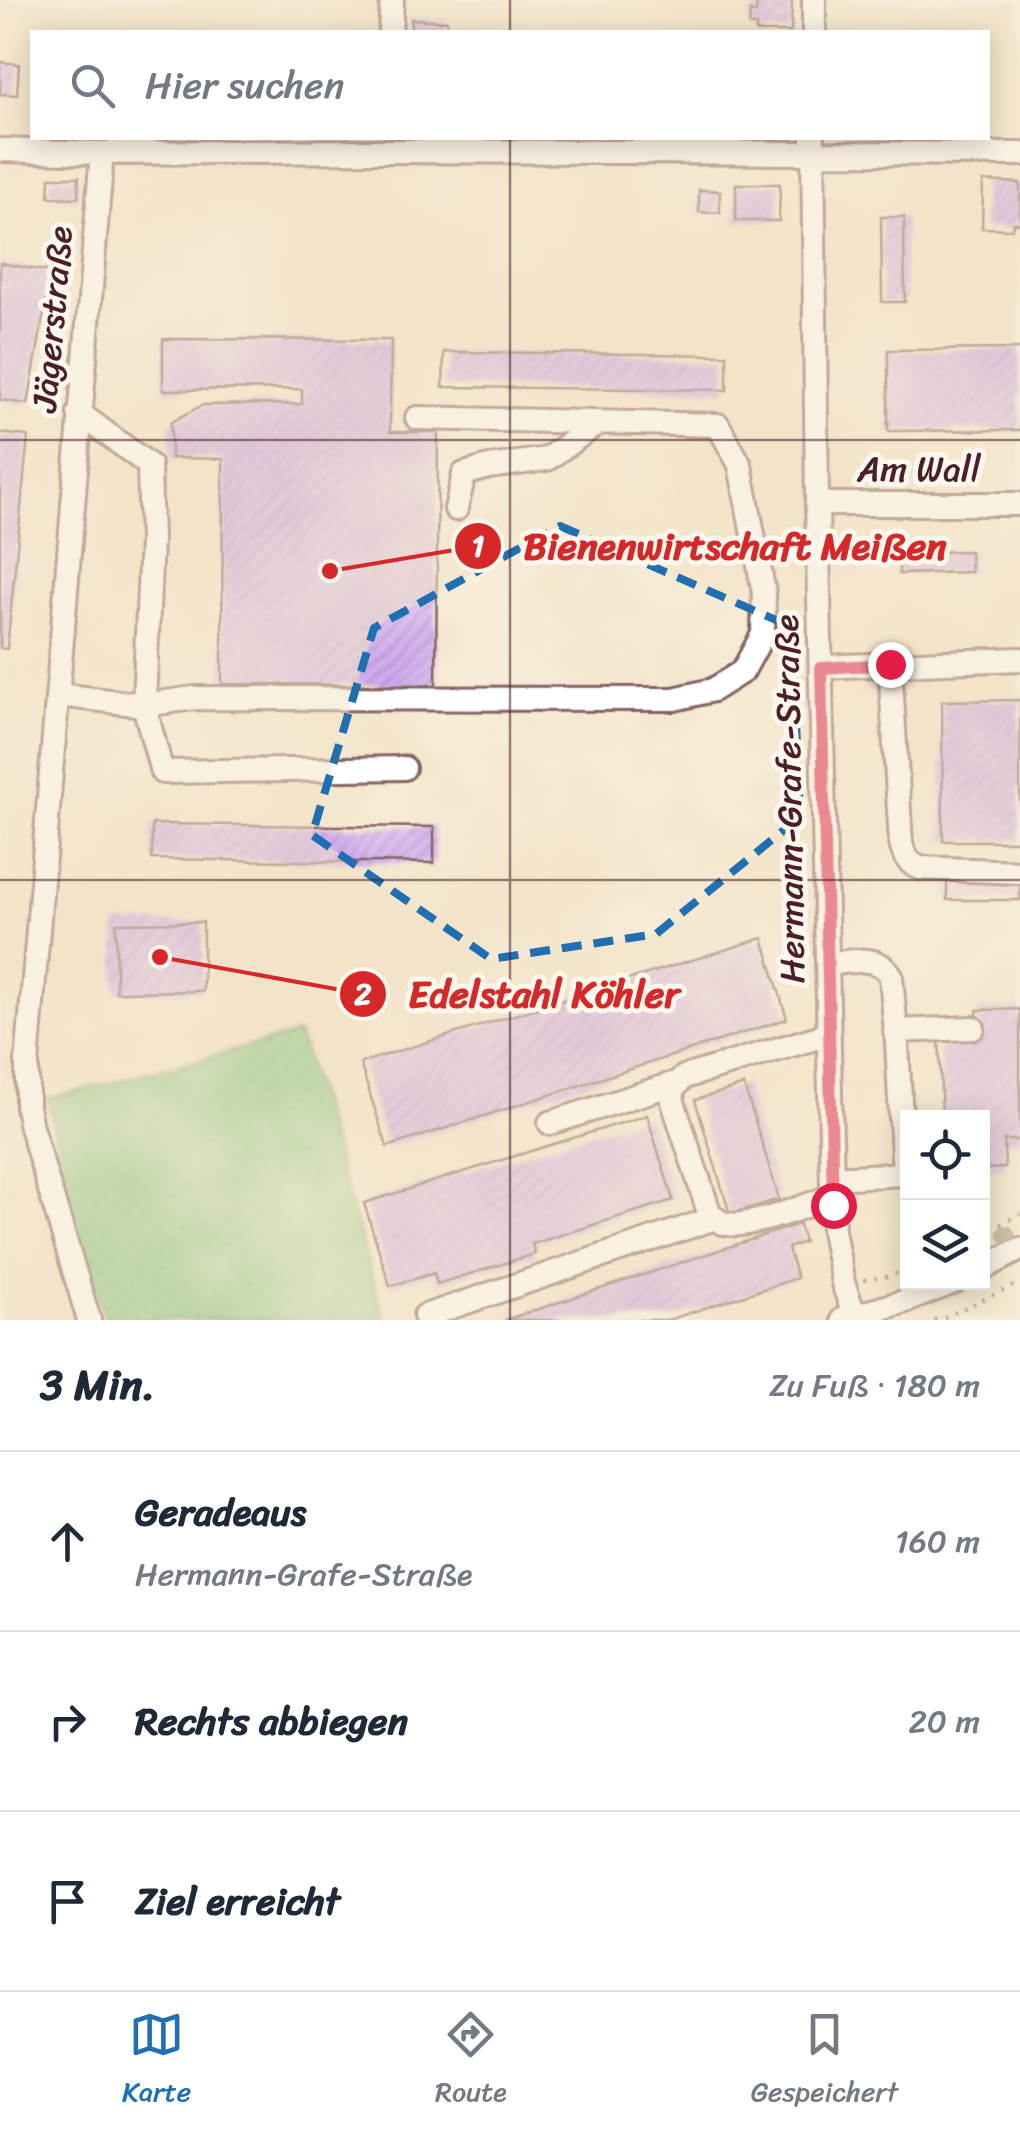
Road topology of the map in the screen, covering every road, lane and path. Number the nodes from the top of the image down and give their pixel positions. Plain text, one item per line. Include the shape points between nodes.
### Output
1 (392, 0) edge
2 (814, 0) edge
3 (390, 30) edge
4 (814, 30) edge
5 (382, 144) edge
6 (813, 145) edge
7 (0, 150) edge
8 (102, 153) junction
9 (1020, 154) edge
10 (79, 414) junction
11 (417, 418) dead end
12 (599, 422) junction
13 (817, 504) junction
14 (1020, 504) edge
15 (456, 508) dead end
16 (1020, 660) edge
17 (890, 664) junction
18 (821, 668) junction
19 (58, 695) junction
20 (144, 706) junction
21 (404, 768) dead end
22 (1020, 872) edge
23 (828, 964) junction
24 (973, 1028) dead end
25 (895, 1031) junction
26 (829, 1034) junction
27 (679, 1082) junction
28 (900, 1110) edge
29 (550, 1122) dead end
30 (900, 1175) edge
31 (832, 1187) junction
32 (1020, 1214) edge
33 (715, 1218) junction
34 (990, 1231) edge
35 (1020, 1249) edge
36 (990, 1265) edge
37 (900, 1272) edge
38 (843, 1283) junction
39 (1020, 1283) edge
40 (934, 1290) edge
41 (424, 1316) dead end
42 (85, 1319) edge
43 (850, 1319) edge
44 (934, 1320) edge

1 - 3 street
2 - 4 street
5 - 6 street
5 - 8 street
6 - 9 street
6 - 13 street, Hermann-Grafe-Straße
7 - 8 street
8 - 10 street, Jägerstraße
10 - 19 street, Jägerstraße
10 - 20 street via 149,465
11 - 12 street
12 - 15 street via 548,459 464,474
12 - 20 street via 718,425 740,465 764,593 764,634 743,671 713,690 674,698 194,698
13 - 14 street, Am Wall
13 - 18 street, Hermann-Grafe-Straße
16 - 17 street
17 - 18 street
17 - 22 street via 906,857 920,868
18 - 23 street, Hermann-Grafe-Straße
19 - 20 street
19 - 42 street, Jägerstraße via 27,1107
20 - 21 street via 162,772
23 - 25 street via 871,961 888,969
23 - 26 street, Hermann-Grafe-Straße
24 - 25 street
25 - 28 street
26 - 27 street
26 - 31 street, Hermann-Grafe-Straße
27 - 29 street
27 - 33 street via 673,1102
30 - 31 street
31 - 33 street via 751,1222
31 - 38 street, Hermann-Grafe-Straße
32 - 34 path
33 - 41 street
35 - 36 street
37 - 38 path
38 - 43 street, Hermann-Grafe-Straße
39 - 44 path
40 - 43 street

